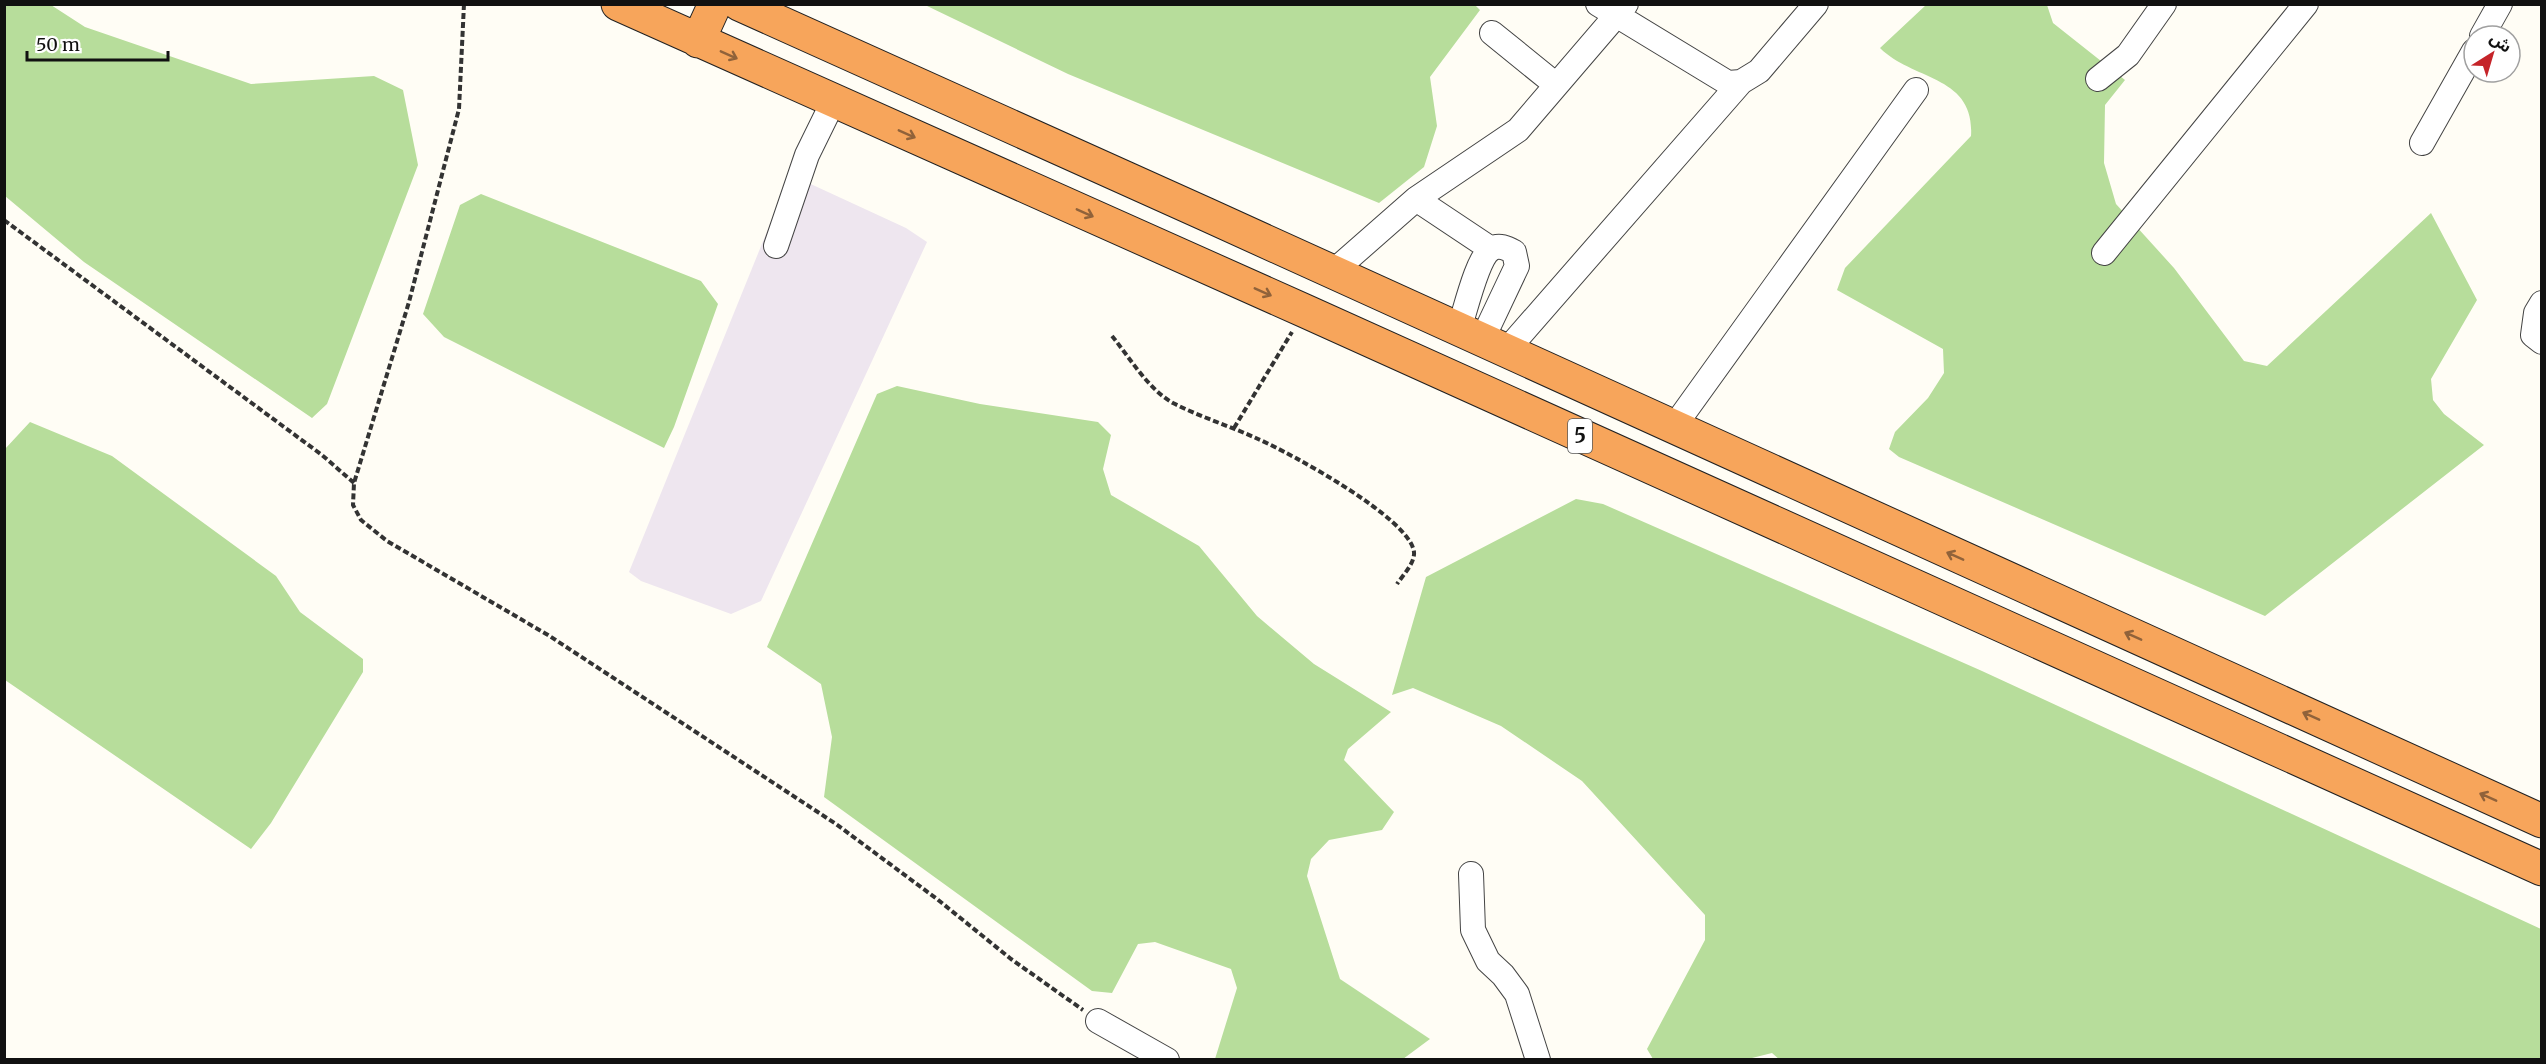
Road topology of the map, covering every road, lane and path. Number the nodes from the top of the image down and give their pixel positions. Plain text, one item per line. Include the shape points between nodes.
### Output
1 (464, 4) edge
2 (618, 4) edge
3 (716, 4) edge
4 (739, 4) edge
5 (1816, 4) edge
6 (2164, 4) edge
7 (2306, 4) edge
8 (2500, 4) edge
9 (1613, 8) edge
10 (2489, 24) edge
11 (1492, 33) dead end
12 (698, 41) junction
13 (2462, 72) edge
14 (2098, 79) dead end
15 (1742, 82) junction
16 (1555, 84) junction
17 (1916, 90) dead end
18 (833, 102) junction
19 (2422, 143) dead end
20 (1416, 199) junction
21 (4, 219) edge
22 (776, 246) dead end
23 (1491, 249) junction
24 (2104, 253) dead end
25 (1334, 271) junction
26 (2541, 303) edge
27 (1305, 311) junction
28 (1112, 336) dead end
29 (1482, 340) junction
30 (2541, 342) edge
31 (1234, 428) junction
32 (1673, 428) junction
33 (354, 483) junction
34 (1397, 584) dead end
35 (2343, 731) junction
36 (2326, 772) junction
37 (2541, 821) edge
38 (2541, 869) edge
39 (1471, 874) dead end
40 (1098, 1021) joint
41 (1167, 1059) edge
42 (1538, 1059) edge

1 - 33 path via 459,109 409,302
2 - 12 highway, 5
3 - 12 highway
4 - 25 highway, 5
5 - 15 street via 1759,71
6 - 14 street via 2128,55
7 - 24 street
8 - 10 street
9 - 15 street via 1713,76 1728,83
9 - 16 street
11 - 16 street
12 -> 18 highway, 5
13 - 19 street
15 - 29 street
16 - 20 street via 1518,130
17 - 32 street
18 - 22 street via 807,155
18 -> 27 highway, 5
20 - 23 street
20 - 25 street
21 - 33 path via 322,455
23 - 29 street via 1482,261
23 - 29 street via 1504,246 1514,252 1517,266
25 - 29 highway, 5
26 - 30 street via 2533,335
27 - 31 path
27 - 36 highway, 5
28 - 31 path via 1154,388 1172,402
29 - 32 highway, 5
31 - 34 path via 1363,498 1394,522 1409,538 1414,553
35 -> 32 highway, 5
33 - 40 path via 353,505 361,520 387,541 548,635 836,824
35 - 36 highway
37 -> 35 highway, 5
36 - 38 highway, 5
39 - 42 street via 1473,930 1488,961 1517,994
40 - 41 street

